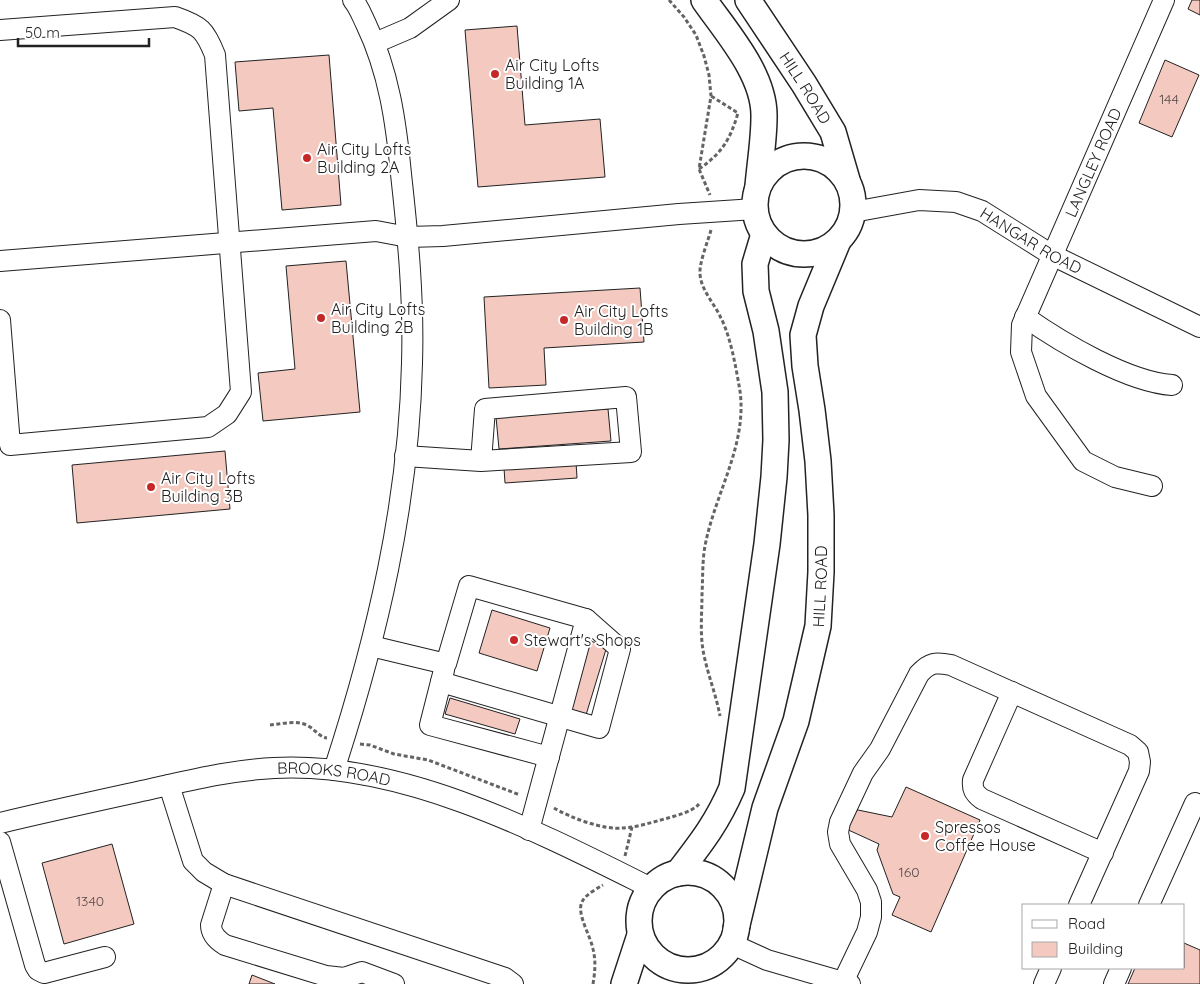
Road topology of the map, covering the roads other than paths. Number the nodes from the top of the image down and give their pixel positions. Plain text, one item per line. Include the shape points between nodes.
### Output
1 (353, 0) edge
2 (704, 0) edge
3 (748, 0) edge
4 (1164, 0) edge
5 (439, 3) edge
6 (0, 30) edge
7 (375, 43) junction
8 (848, 182) junction
9 (757, 197) junction
10 (853, 212) junction
11 (764, 234) junction
12 (408, 237) junction
13 (838, 241) junction
14 (230, 242) junction
15 (1052, 256) junction
16 (0, 261) edge
17 (0, 320) edge
18 (1024, 321) junction
19 (1200, 327) edge
20 (1172, 385) dead end
21 (406, 456) junction
22 (481, 461) junction
23 (1152, 486) dead end
24 (586, 620) junction
25 (371, 646) junction
26 (443, 673) junction
27 (1012, 692) junction
28 (560, 716) junction
29 (549, 758) junction
30 (334, 770) junction
31 (170, 785) junction
32 (1200, 806) edge
33 (0, 822) edge
34 (529, 830) junction
35 (0, 842) edge
36 (1103, 853) junction
37 (678, 873) junction
38 (224, 884) junction
39 (651, 888) junction
40 (1079, 904) edge
41 (1149, 904) edge
42 (640, 935) junction
43 (730, 943) junction
44 (105, 957) dead end
45 (1051, 969) edge
46 (1121, 969) edge
47 (846, 983) edge
48 (394, 984) edge
49 (514, 984) edge
50 (624, 984) edge
51 (695, 984) edge
52 (1044, 984) edge
53 (1114, 984) edge

1 - 7 street
2 - 9 main road via 752,71 761,94 764,116
3 - 8 main road, HILL ROAD via 833,132
4 - 15 street, LANGLEY ROAD
5 - 7 street via 410,28
6 - 14 street via 175,17 194,24 208,36 215,56
7 - 12 street via 389,85 397,132
8 - 9 main road via 825,161 810,156 794,157 779,162 767,172
8 - 10 main road
9 - 11 main road via 756,218
9 - 12 street via 715,212
10 - 13 main road via 848,228
10 - 15 street, HANGAR ROAD via 919,200 956,202 982,211
11 - 13 main road via 776,246 791,253 808,254 824,250
11 - 37 main road via 755,264 756,291 775,392 776,440 767,544 732,788 710,832
12 - 14 street via 376,231
12 - 21 street via 412,362
13 - 43 main road, HILL ROAD via 811,306 803,335 821,515 818,626 796,721 765,808
14 - 16 street
14 - 17 street via 241,392 227,414 208,427 10,445
15 - 18 street, LANGLEY ROAD
15 - 19 street, HANGAR ROAD
18 - 20 street via 1122,371 1158,384
18 - 23 street via 1021,352 1036,396 1083,461 1115,477
21 - 22 street
21 - 25 street via 389,566
22 - 22 street via 631,452 626,397 485,409
24 - 26 street via 469,586
24 - 28 street
24 - 28 street via 620,649 599,728
25 - 26 street
25 - 30 street
26 - 28 street
26 - 29 street via 430,725
27 - 36 street via 1120,740 1138,752 1139,771
27 - 36 street via 973,780 974,793
27 - 47 street via 951,665 936,662 919,674 880,749 863,773 840,822 840,844 867,890 871,917
28 - 29 street
29 - 34 street
30 - 31 street, BROOKS ROAD via 274,768 212,775
30 - 34 street, BROOKS ROAD via 400,783 480,809
31 - 33 street, BROOKS ROAD
31 - 38 street via 193,860 204,872
32 - 41 street via 1195,803
34 - 39 street, BROOKS ROAD
35 - 44 street via 38,970 44,972
36 - 40 street
37 - 39 main road
37 - 43 main road via 694,872 722,886 736,913
38 - 48 street via 211,925 219,941 326,976 344,978 362,972
38 - 49 street
39 - 42 main road via 642,902 638,918
42 - 43 main road via 647,950 659,962 691,971 708,966
42 - 50 main road
43 - 47 street via 767,960
43 - 51 main road
45 - 52 street
46 - 53 street

